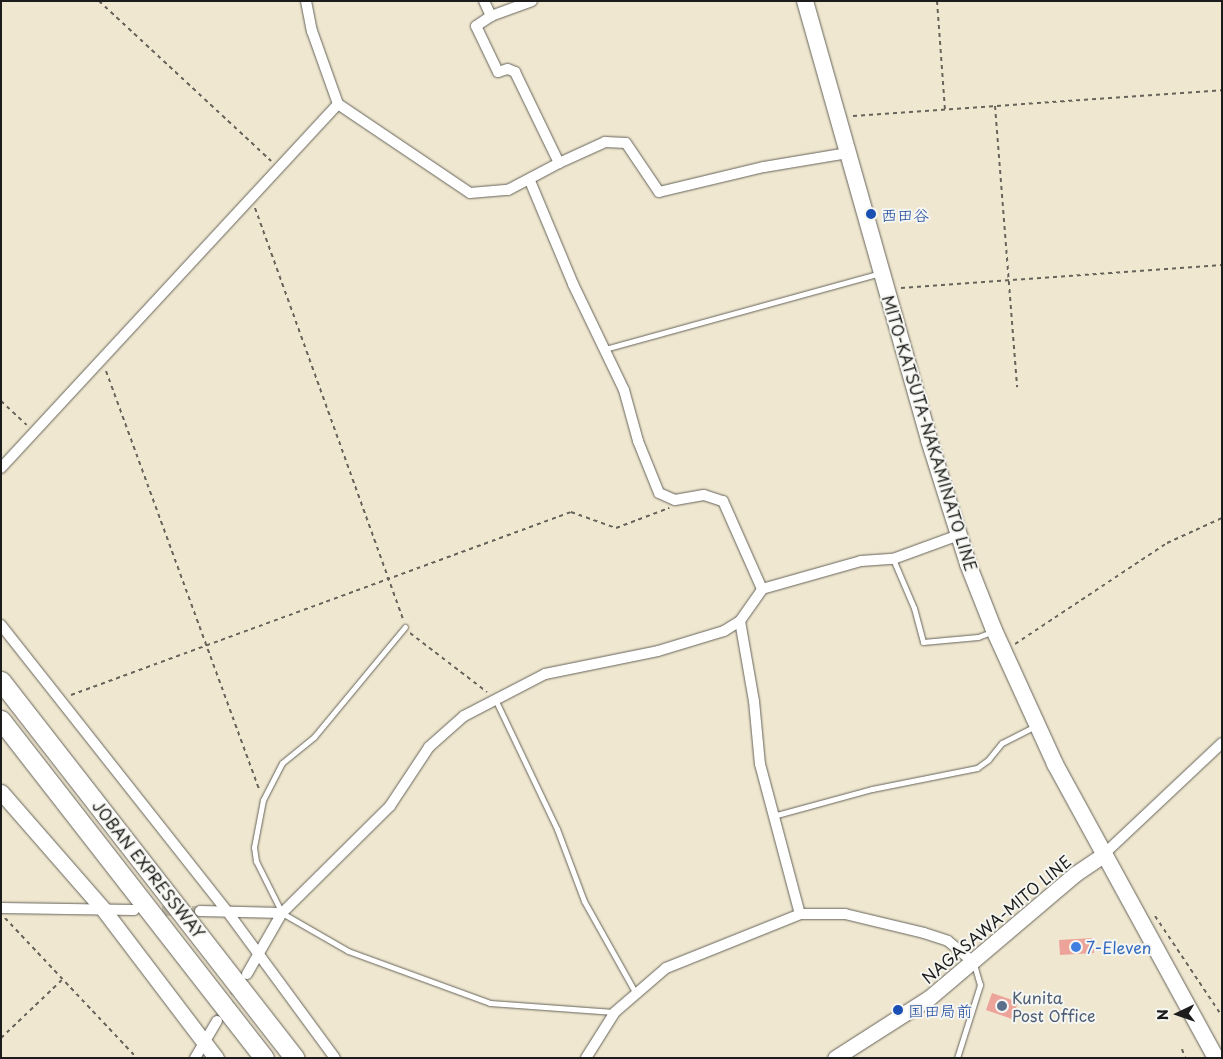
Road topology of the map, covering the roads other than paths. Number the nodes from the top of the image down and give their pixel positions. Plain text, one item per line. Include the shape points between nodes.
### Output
1 (306, 1) edge
2 (484, 1) edge
3 (532, 1) edge
4 (805, 1) edge
5 (491, 16) junction
6 (338, 104) junction
7 (848, 153) junction
8 (559, 163) junction
9 (530, 180) junction
10 (881, 273) junction
11 (605, 350) junction
12 (1, 468) edge
13 (959, 535) junction
14 (894, 559) junction
15 (762, 589) junction
16 (740, 621) junction
17 (1, 626) edge
18 (405, 627) road end
19 (994, 630) junction
20 (1, 681) edge
21 (495, 698) junction
22 (1, 720) edge
23 (1036, 726) junction
24 (1222, 743) edge
25 (1, 792) edge
26 (772, 817) junction
27 (1103, 855) junction
28 (1, 908) edge
29 (103, 910) junction
30 (134, 910) tunnel mouth
31 (200, 911) tunnel mouth
32 (227, 911) junction
33 (282, 913) junction
34 (800, 914) junction
35 (258, 956) junction
36 (972, 961) junction
37 (247, 974) tunnel mouth
38 (635, 992) junction
39 (614, 1012) junction
40 (217, 1021) tunnel mouth
41 (204, 1043) junction
42 (195, 1058) edge
43 (216, 1058) edge
44 (264, 1058) edge
45 (295, 1058) edge
46 (335, 1058) edge
47 (586, 1058) edge
48 (835, 1058) edge
49 (958, 1058) edge
50 (1216, 1058) edge

1 - 6 street via 312,31
2 - 5 street
3 - 5 street
4 - 7 main road, MITO-KATSUTA-NAKAMINATO LINE
5 - 8 street via 476,26 498,72 508,69 515,72
6 - 9 street via 470,194 508,190
6 - 12 street
7 - 8 street via 764,167 659,192 626,143 605,142
7 - 10 main road, MITO-KATSUTA-NAKAMINATO LINE
8 - 9 street
9 - 11 street via 573,284
10 - 11 lane
10 - 13 main road, MITO-KATSUTA-NAKAMINATO LINE
11 - 15 street via 624,390 638,441 659,493 675,500 704,495 723,501
13 - 14 street
13 - 19 main road, MITO-KATSUTA-NAKAMINATO LINE
14 - 15 street via 861,561
14 - 19 lane via 914,608 923,642 978,637
15 - 16 street
16 - 21 street via 724,631 658,652 545,674
16 - 26 street via 754,700 760,764
17 - 32 street
18 - 33 lane via 314,737 282,763 263,800 254,847 256,861
19 - 23 main road, MITO-KATSUTA-NAKAMINATO LINE
20 - 45 highway, JOBAN EXPRESSWAY
21 - 33 street via 445,730 413,769 390,806
21 - 38 lane via 557,830 584,901
22 - 44 highway, JOBAN EXPRESSWAY
23 - 26 lane via 1002,742 977,768 872,789
23 - 27 main road, MITO-KATSUTA-NAKAMINATO LINE
24 - 27 street
25 - 29 street
26 - 34 street
27 - 36 street, NAGASAWA-MITO LINE via 1075,874
27 - 50 main road, MITO-KATSUTA-NAKAMINATO LINE
28 - 29 street
29 - 30 street
29 - 41 street
31 - 32 street
32 - 33 street
32 - 35 street
33 - 35 street
33 - 39 lane via 348,951 490,1004
34 - 36 street via 845,914 924,933 948,941
34 - 38 street via 666,968
35 - 37 street
35 - 46 street
36 - 48 street, NAGASAWA-MITO LINE via 896,1021
36 - 49 lane via 979,973 980,985
38 - 39 street
39 - 47 street
40 - 41 street
41 - 42 street
41 - 43 street

